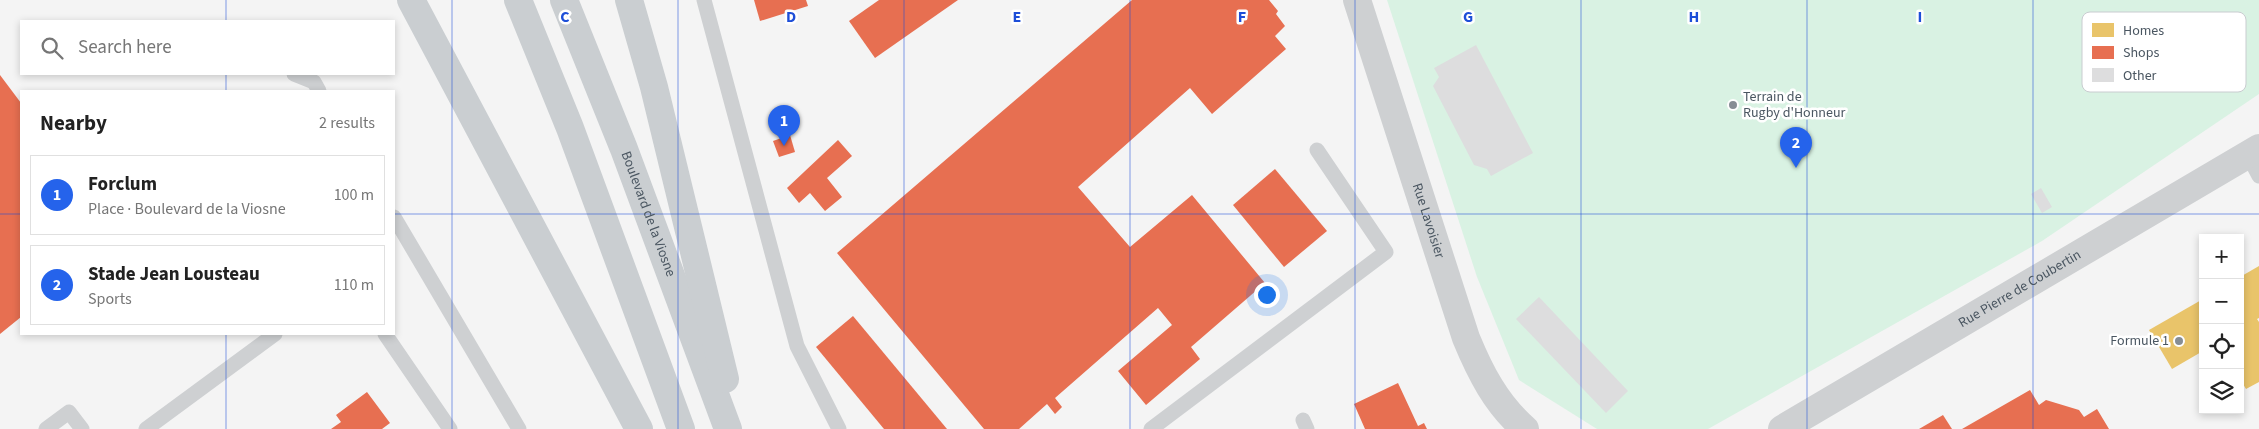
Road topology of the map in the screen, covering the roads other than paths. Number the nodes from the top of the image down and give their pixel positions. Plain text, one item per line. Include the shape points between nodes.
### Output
1 (411, 0) edge
2 (518, 0) edge
3 (564, 0) edge
4 (629, 0) edge
5 (704, 0) edge
6 (1357, 0) edge
7 (296, 75) edge
8 (319, 90) edge
9 (1317, 150) dead end
10 (2255, 160) edge
11 (395, 219) edge
12 (273, 335) edge
13 (387, 335) edge
14 (1520, 427) edge
15 (46, 429) edge
16 (82, 429) edge
17 (146, 429) edge
18 (450, 429) edge
19 (519, 429) edge
20 (639, 429) edge
21 (681, 429) edge
22 (728, 429) edge
23 (738, 429) edge
24 (839, 429) edge
25 (1151, 429) edge
26 (1782, 429) edge

1 - 20 main road
2 - 21 main road via 573,137
3 - 22 main road, Boulevard de la Viosne via 624,149
4 - 23 main road via 654,87
5 - 24 lane via 797,346
6 - 14 street, Rue Lavoisier via 1466,338 1495,397
7 - 8 lane via 314,82
9 - 25 lane via 1386,252
10 - 26 street, Rue Pierre de Coubertin
11 - 19 lane
12 - 17 lane
13 - 18 lane
15 - 16 lane via 69,412

